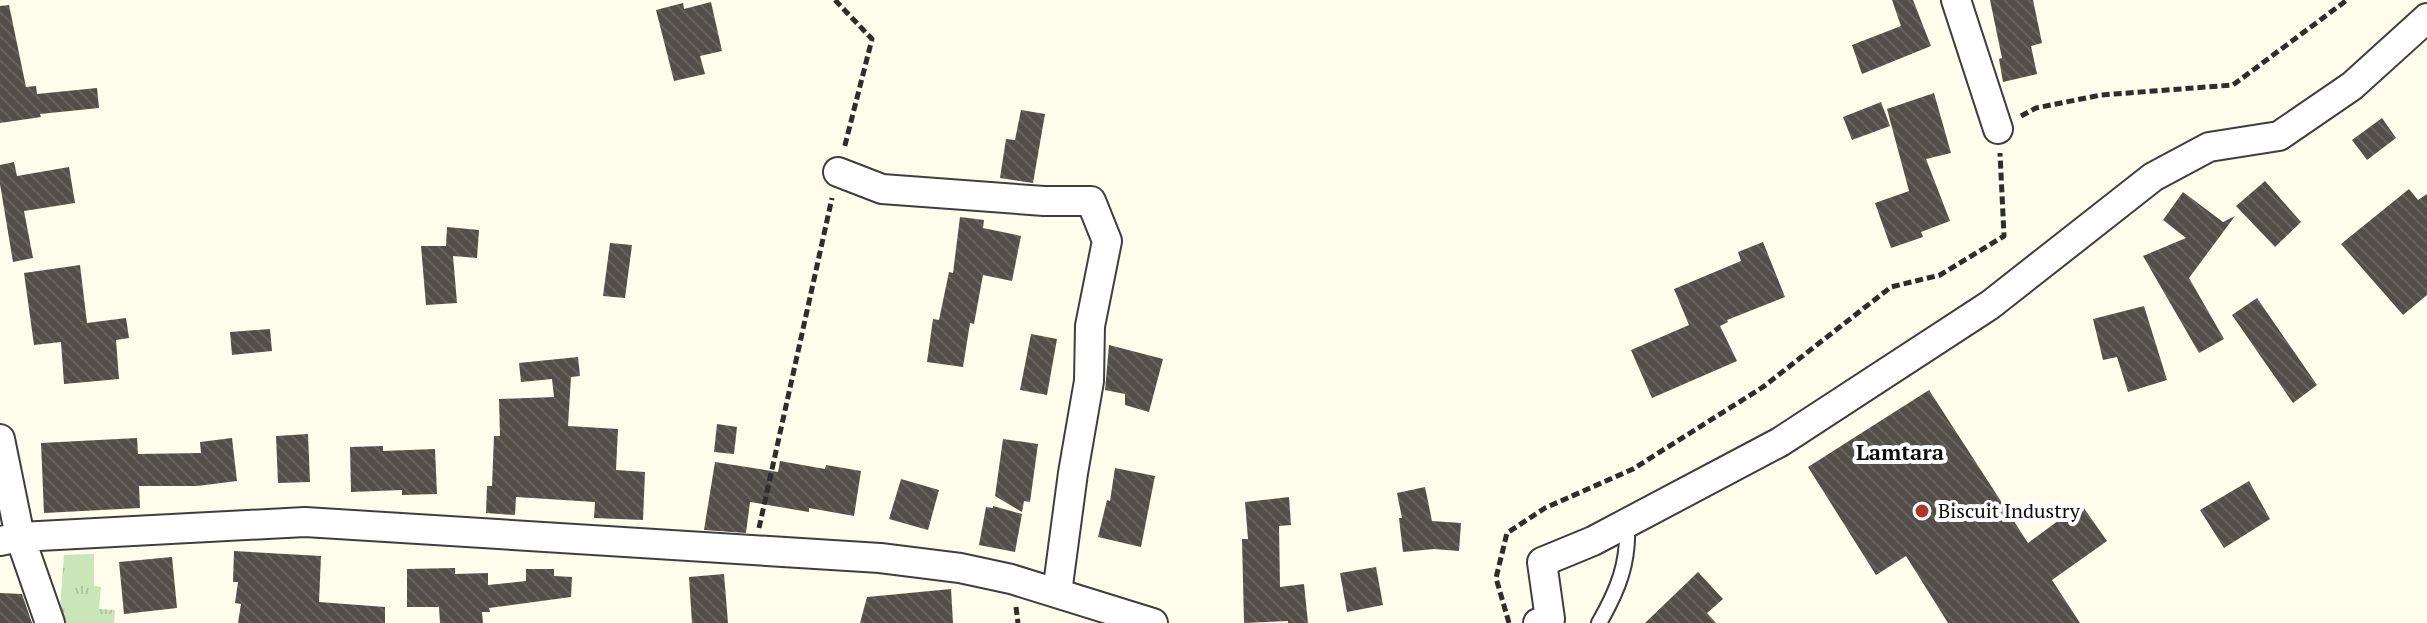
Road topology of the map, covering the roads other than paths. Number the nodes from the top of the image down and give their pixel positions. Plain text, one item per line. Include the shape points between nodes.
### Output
1 (1956, 0) edge
2 (2427, 18) edge
3 (1998, 129) road end
4 (838, 172) road end
5 (0, 439) edge
6 (1627, 524) junction
7 (10, 539) edge
8 (1057, 593) junction
9 (1545, 622) edge
10 (50, 623) edge
11 (1153, 623) edge
12 (1599, 623) edge

1 - 3 street
2 - 6 street via 2352,86 2279,136 2209,147 2153,177 1990,305 1780,442
4 - 8 street via 882,189 1091,201 1107,241 1090,326 1089,381
5 - 7 street
6 - 9 street via 1542,562
6 - 12 lane via 1628,547 1617,592
7 - 8 street via 305,522 880,558 960,568
7 - 10 street
8 - 11 street

